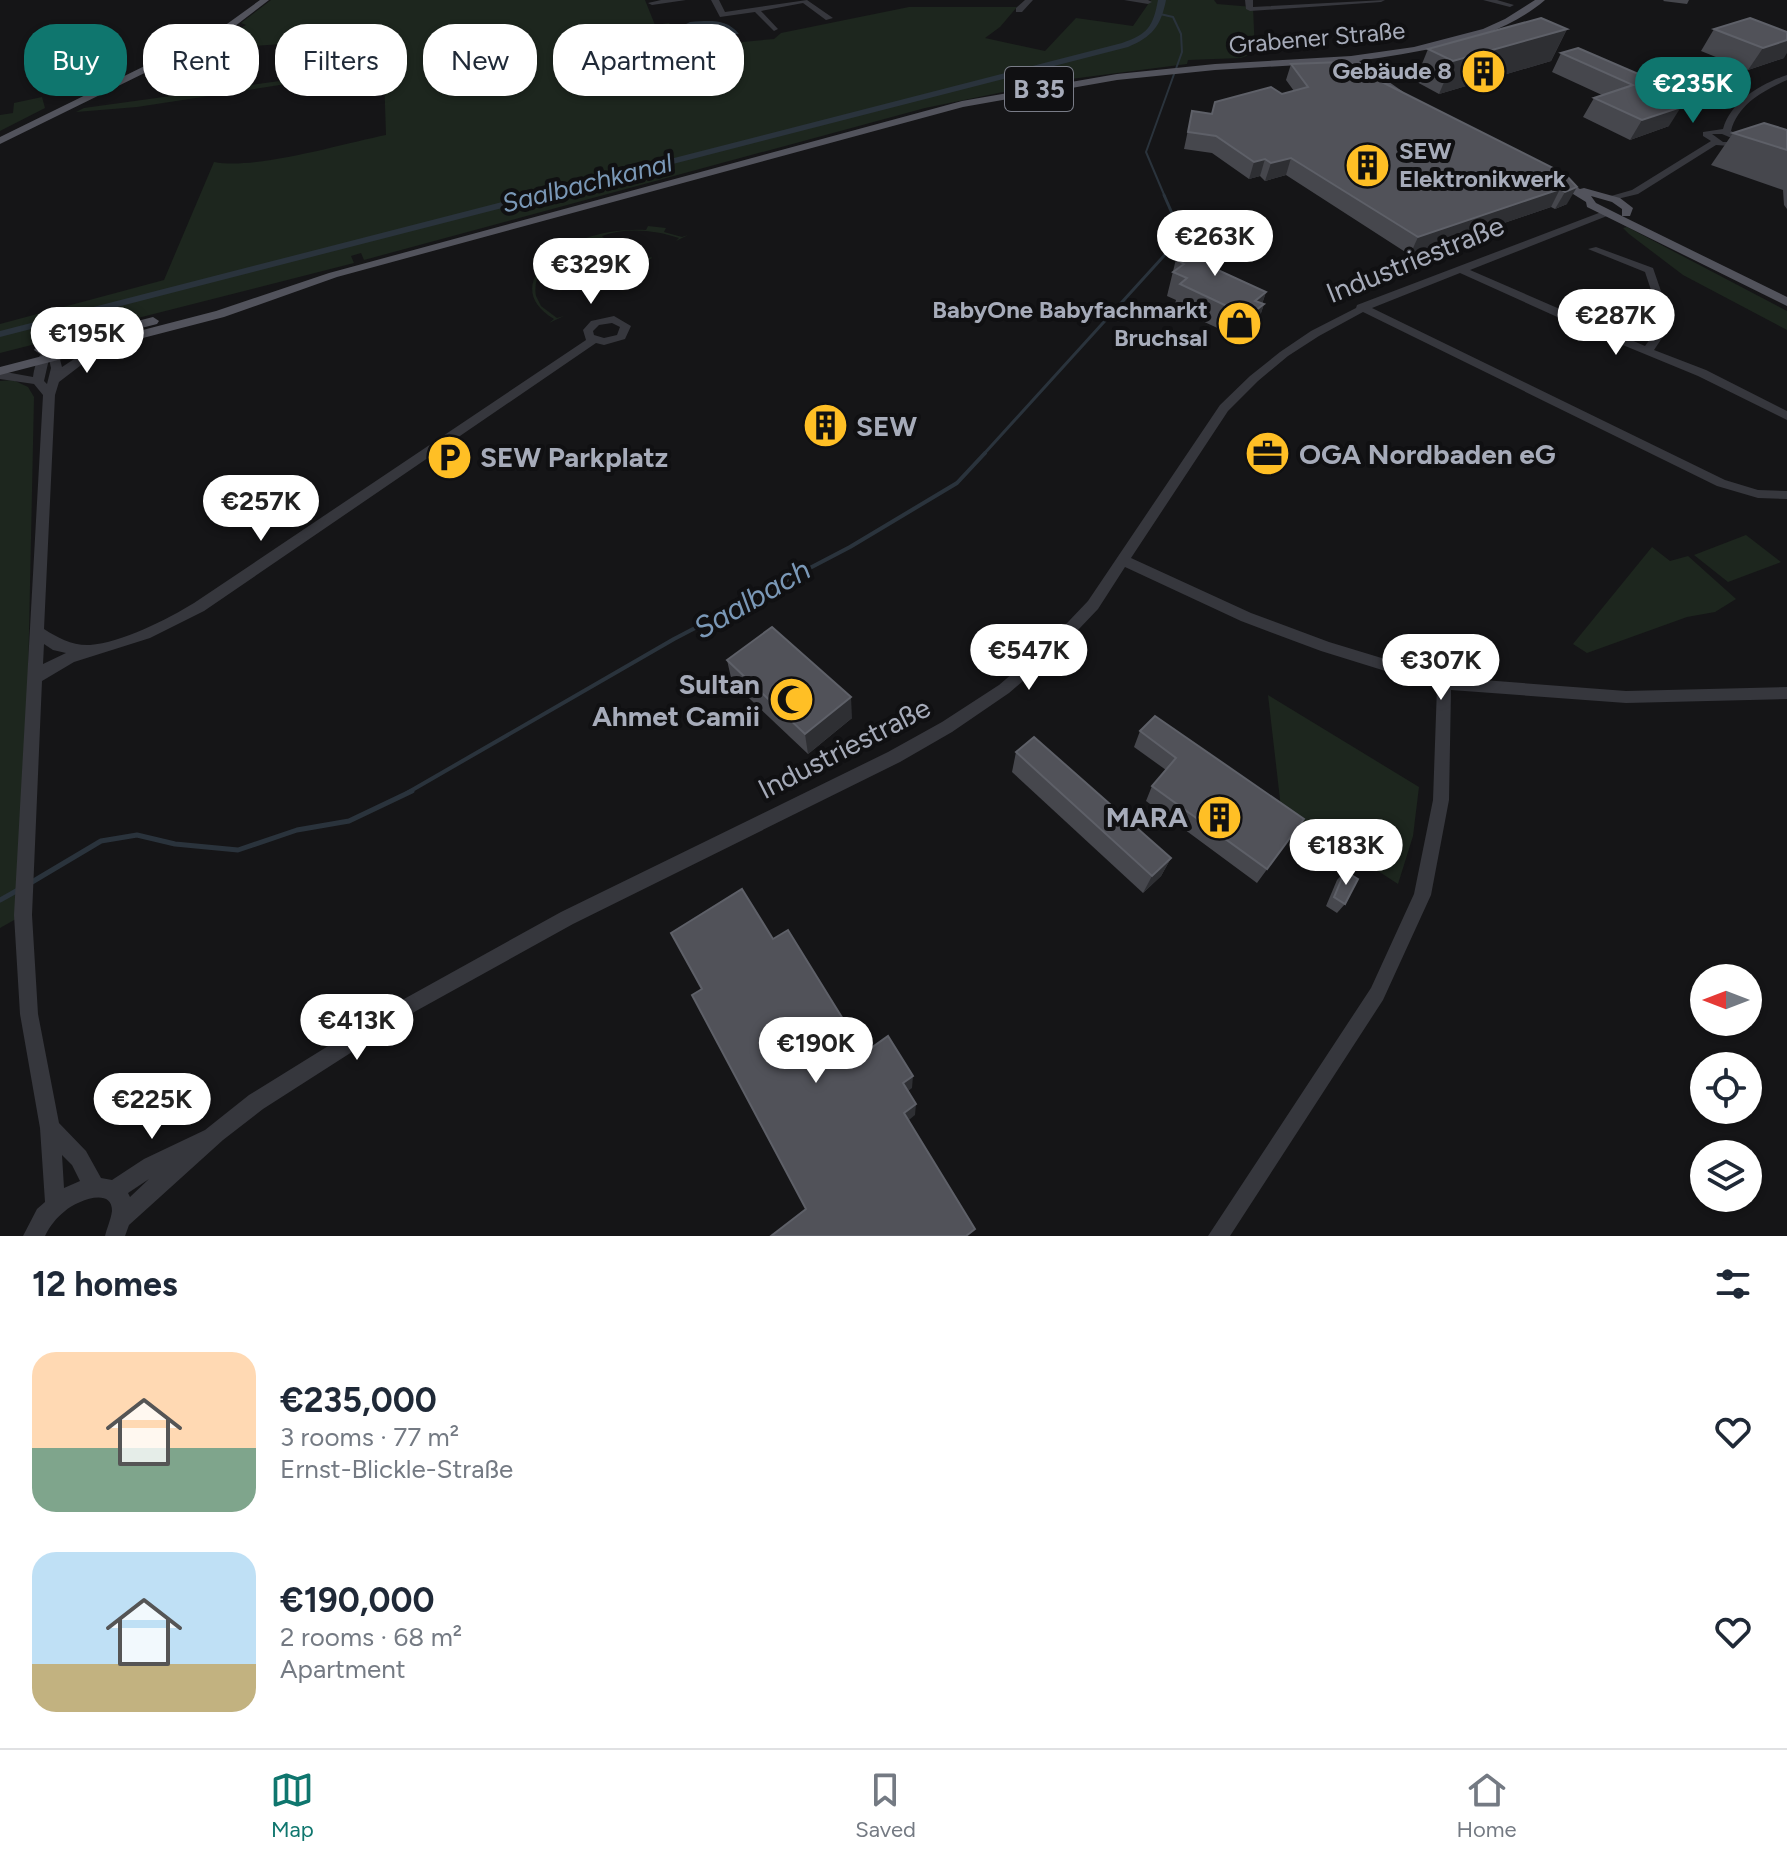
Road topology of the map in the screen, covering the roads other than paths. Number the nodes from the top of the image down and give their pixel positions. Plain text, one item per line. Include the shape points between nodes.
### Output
1 (682, 0) edge
2 (715, 0) edge
3 (1029, 0) edge
4 (1128, 0) edge
5 (1249, 0) edge
6 (1381, 0) edge
7 (1487, 0) edge
8 (1541, 0) edge
9 (262, 2) edge
10 (652, 3) dead end
11 (1148, 4) edge
12 (1510, 5) dead end
13 (756, 9) junction
14 (1019, 10) dead end
15 (829, 18) dead end
16 (774, 29) dead end
17 (1351, 59) junction
18 (1314, 61) junction
19 (1365, 72) junction
20 (1787, 77) edge
21 (1409, 99) edge
22 (1726, 132) junction
23 (0, 141) edge
24 (1715, 142) junction
25 (1738, 143) junction
26 (1754, 150) edge
27 (1550, 176) edge
28 (1635, 192) junction
29 (1602, 206) junction
30 (1626, 210) junction
31 (1658, 236) junction
32 (1593, 249) dead end
33 (1460, 269) junction
34 (333, 275) junction
35 (1787, 302) edge
36 (1361, 307) junction
37 (593, 340) dead end
38 (101, 346) junction
39 (1647, 351) junction
40 (54, 353) junction
41 (0, 360) edge
42 (41, 362) junction
43 (0, 373) edge
44 (55, 379) junction
45 (38, 381) junction
46 (49, 395) junction
47 (1787, 416) edge
48 (1787, 495) edge
49 (1124, 561) junction
50 (38, 632) junction
51 (108, 648) junction
52 (92, 652) junction
53 (34, 679) junction
54 (1444, 683) junction
55 (1787, 693) edge
56 (50, 1128) junction
57 (216, 1133) junction
58 (104, 1188) junction
59 (55, 1204) junction
60 (118, 1227) edge
61 (33, 1236) edge
62 (1218, 1236) edge

1 - 10 street
2 - 13 street via 723,15
3 - 14 street
4 - 11 street
5 - 6 street via 1250,9
7 - 12 street
8 - 17 main road, Grabener Straße / B 35 via 1508,21 1463,38
9 - 23 main road via 223,31
13 - 15 street via 804,1
13 - 16 street
17 - 18 main road, Grabener Straße / B 35
17 - 19 main road
18 - 19 main road, B 35
18 - 34 main road, Grabener Straße / B 35 via 1086,81 962,104
19 - 21 main road
20 - 22 street via 1759,89 1728,118
22 - 24 street via 1708,132
22 - 25 street
24 - 25 street
24 - 28 street
25 - 26 street
27 - 29 main road
28 - 29 street, Industriestraße
28 - 30 street
29 - 30 main road
29 - 30 main road
29 - 31 main road
29 - 33 street, Industriestraße via 1574,223
30 - 31 main road
31 - 35 main road
32 - 39 street via 1649,270 1667,323
33 - 36 street, Industriestraße
33 - 39 street
34 - 38 main road, B 35 via 220,314
34 - 40 main road, B 35
36 - 48 street via 1721,483 1758,494
36 - 49 street, Industriestraße via 1290,348 1249,382 1209,429
37 - 51 street via 223,592 168,625
38 - 40 main road, B 35
38 - 44 street
39 - 47 street
40 - 41 main road
40 - 42 main road, B 35
40 - 44 street
42 - 43 main road
42 - 45 street
43 - 45 street
44 - 46 street
45 - 46 street
46 - 50 street
49 - 54 street via 1259,622
49 - 57 street, Industriestraße via 1093,605 1054,646 954,722 481,965 288,1079
50 - 52 street via 58,646
50 - 53 street
51 - 52 street
51 - 53 street via 71,668
52 - 53 street via 51,666
53 - 56 street via 23,898 29,1014
54 - 55 street via 1626,697
54 - 62 street via 1441,800 1422,895 1377,994
56 - 58 street
56 - 59 street
57 - 58 street, Industriestraße
57 - 60 street, Industriestraße
58 - 59 street, Industriestraße via 81,1188
58 - 60 street, Industriestraße via 121,1207
59 - 61 street, Industriestraße

